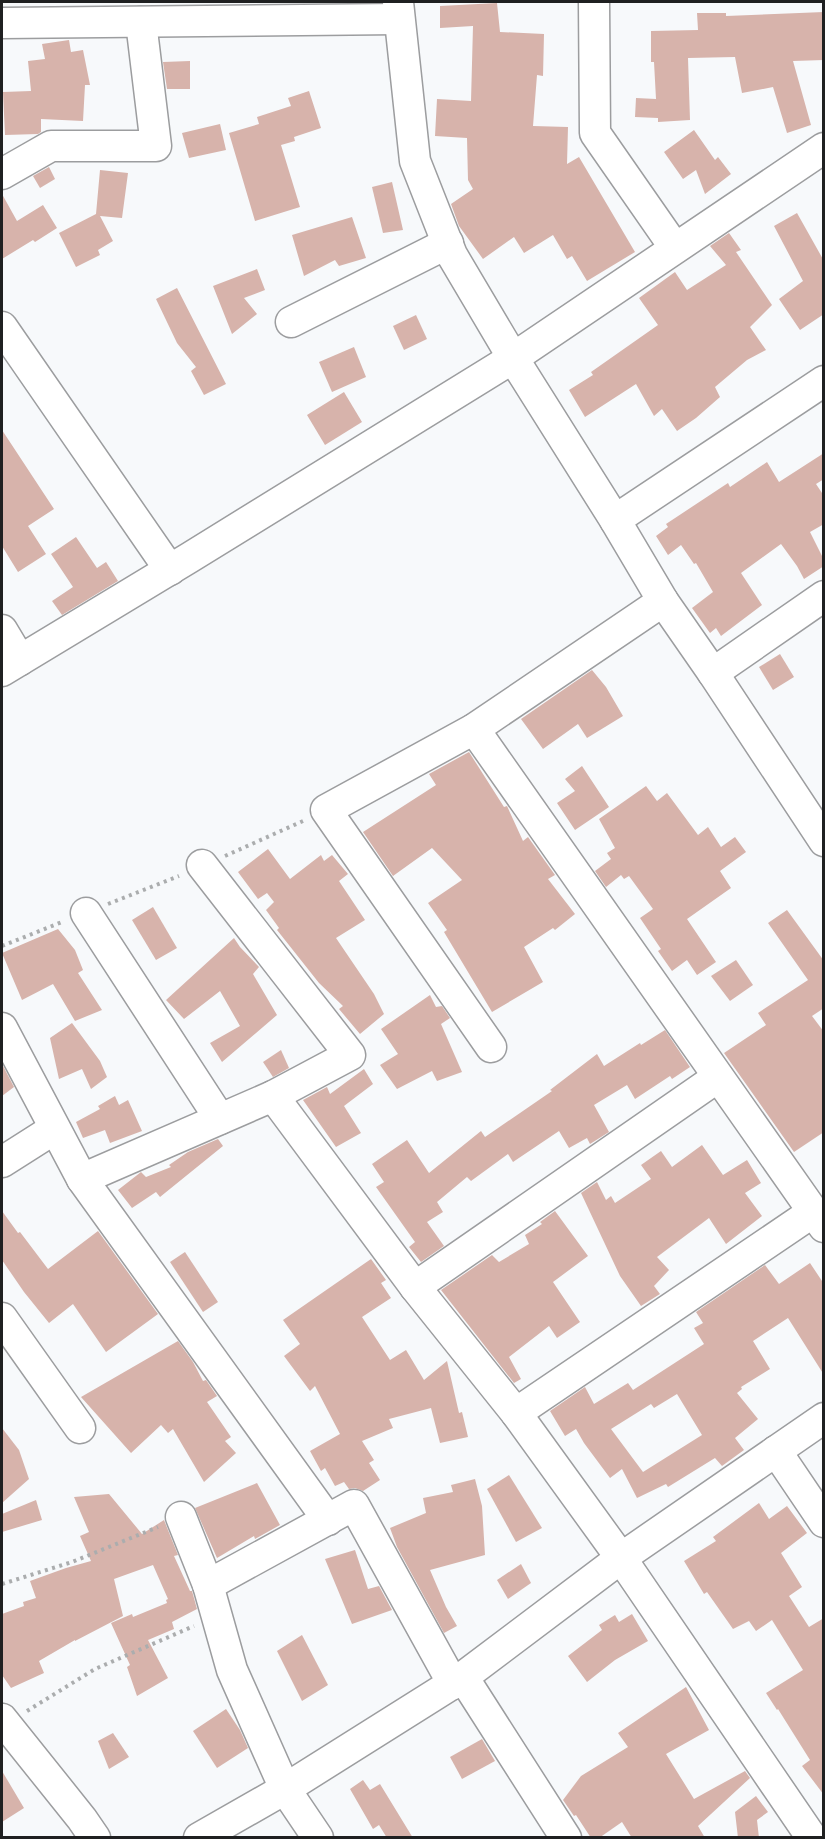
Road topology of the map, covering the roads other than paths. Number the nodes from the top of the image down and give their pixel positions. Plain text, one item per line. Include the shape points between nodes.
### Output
1 (594, 2) edge
2 (398, 10) edge
3 (141, 22) junction
4 (2, 23) edge
5 (824, 148) edge
6 (2, 174) edge
7 (448, 243) junction
8 (675, 248) junction
9 (291, 322) dead end
10 (2, 327) edge
11 (513, 358) junction
12 (824, 381) edge
13 (615, 520) junction
14 (170, 570) junction
15 (824, 596) edge
16 (663, 601) junction
17 (2, 630) edge
18 (11, 666) edge
19 (713, 673) junction
20 (474, 729) junction
21 (824, 841) edge
22 (202, 866) road end
23 (86, 913) road end
24 (2, 1028) edge
25 (491, 1047) dead end
26 (718, 1077) junction
27 (273, 1096) junction
28 (220, 1119) junction
29 (54, 1129) junction
30 (2, 1162) edge
31 (82, 1179) junction
32 (818, 1220) edge
33 (415, 1287) junction
34 (2, 1318) edge
35 (516, 1413) junction
36 (824, 1418) edge
37 (80, 1428) dead end
38 (776, 1451) junction
39 (181, 1517) road end
40 (328, 1520) junction
41 (824, 1522) edge
42 (621, 1558) junction
43 (208, 1585) junction
44 (458, 1680) junction
45 (6, 1732) edge
46 (285, 1789) junction
47 (95, 1838) edge
48 (199, 1838) edge
49 (318, 1838) edge
50 (566, 1838) edge
51 (812, 1838) edge

1 - 8 street via 595,132
2 - 3 street
2 - 7 street via 415,161
3 - 4 street
3 - 6 street via 156,146 51,146
5 - 8 street
7 - 9 street
7 - 11 street
8 - 11 street
10 - 14 street
11 - 13 street
11 - 14 street
12 - 13 street
13 - 16 street
14 - 18 street
15 - 19 street
16 - 19 street
16 - 20 street
17 - 18 street
19 - 21 street
20 - 25 street via 326,810
20 - 26 street
22 - 27 street via 350,1055
23 - 28 street
24 - 29 street
26 - 32 street
26 - 33 street
27 - 28 street
27 - 33 street
28 - 31 street
29 - 30 street
29 - 31 street
31 - 40 street
32 - 35 street
33 - 35 street
34 - 37 street
35 - 42 street
36 - 38 street
38 - 41 street
38 - 42 street
39 - 43 street
40 - 43 street
40 - 44 street via 354,1505
42 - 44 street
42 - 51 street
43 - 46 street via 232,1670
44 - 46 street
44 - 50 street
45 - 47 street
46 - 48 street
46 - 49 street

